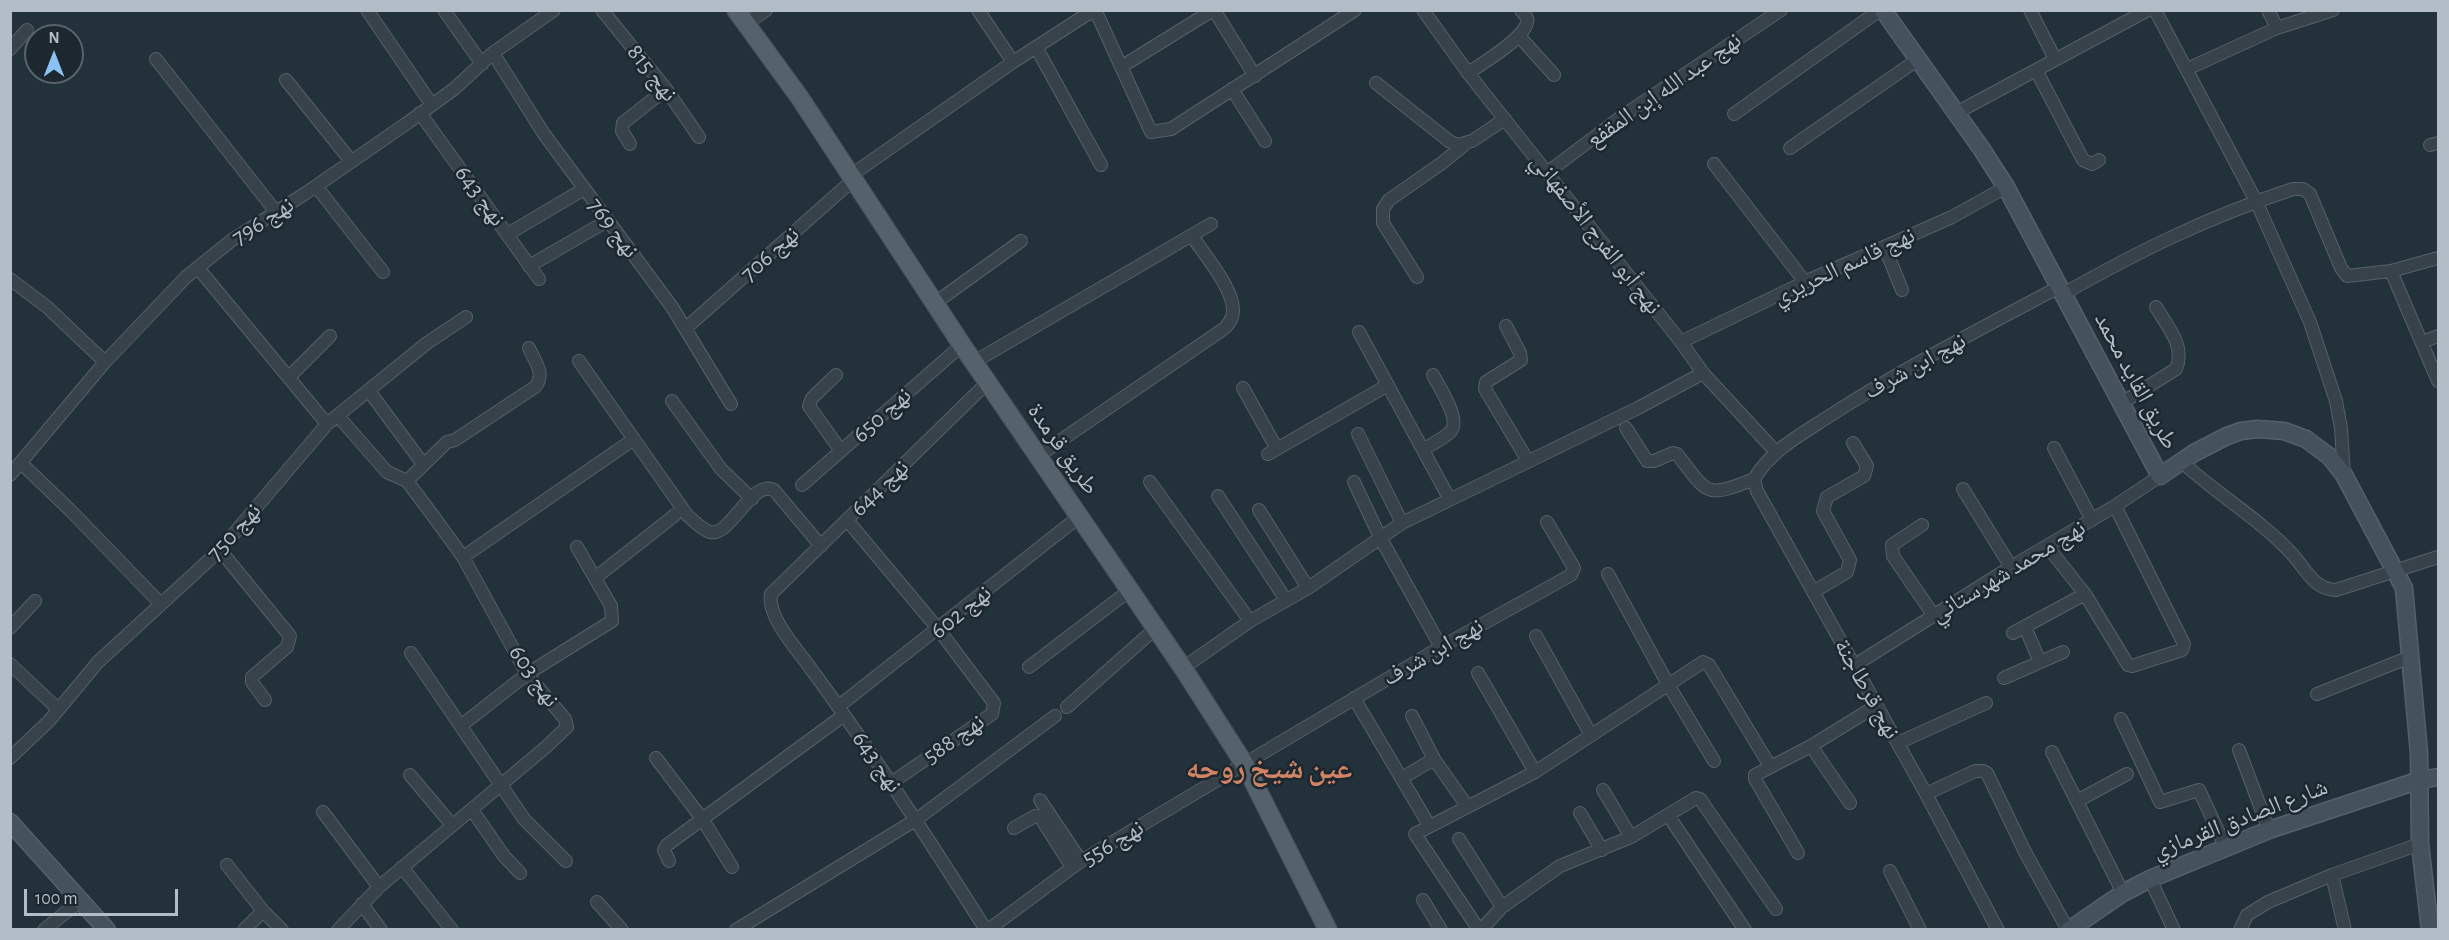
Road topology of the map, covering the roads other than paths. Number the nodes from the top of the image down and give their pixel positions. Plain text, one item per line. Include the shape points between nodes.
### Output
1 (367, 10) edge
2 (444, 10) edge
3 (554, 10) edge
4 (602, 10) edge
5 (766, 10) edge
6 (978, 10) edge
7 (1213, 10) edge
8 (1355, 10) edge
9 (1424, 10) edge
10 (1521, 10) edge
11 (1781, 10) edge
12 (1882, 10) edge
13 (2030, 10) edge
14 (2148, 10) edge
15 (2155, 10) edge
16 (2268, 10) edge
17 (2333, 10) edge
18 (741, 17) edge
19 (2277, 28) junction
20 (24, 33) edge
21 (1519, 36) junction
22 (1036, 47) junction
23 (10, 49) edge
24 (493, 53) junction
25 (156, 59) dead end
26 (2055, 59) junction
27 (1917, 60) junction
28 (1012, 62) junction
29 (482, 64) junction
30 (1121, 67) junction
31 (2187, 69) junction
32 (2036, 70) junction
33 (1468, 74) junction
34 (1554, 75) dead end
35 (1255, 76) junction
36 (286, 80) dead end
37 (1376, 83) dead end
38 (666, 89) junction
39 (1232, 89) junction
40 (432, 105) junction
41 (420, 113) junction
42 (1956, 113) junction
43 (1734, 114) dead end
44 (1505, 119) junction
45 (699, 137) dead end
46 (1265, 141) dead end
47 (630, 144) dead end
48 (1464, 145) junction
49 (1790, 148) dead end
50 (2099, 160) dead end
51 (351, 161) junction
52 (1714, 164) dead end
53 (1101, 165) dead end
54 (1548, 172) junction
55 (852, 178) junction
56 (316, 186) junction
57 (2006, 187) junction
58 (584, 189) junction
59 (2256, 201) junction
60 (276, 212) junction
61 (607, 221) junction
62 (1211, 224) dead end
63 (508, 234) junction
64 (1192, 236) junction
65 (1021, 241) dead end
66 (1885, 248) junction
67 (2439, 258) edge
68 (529, 266) junction
69 (198, 268) junction
70 (2391, 271) junction
71 (382, 272) dead end
72 (1417, 277) dead end
73 (10, 279) edge
74 (539, 279) dead end
75 (1805, 282) junction
76 (1902, 290) dead end
77 (2061, 291) junction
78 (934, 303) junction
79 (2156, 307) dead end
80 (466, 317) dead end
81 (1506, 326) dead end
82 (686, 328) junction
83 (1359, 332) dead end
84 (330, 336) dead end
85 (2439, 336) edge
86 (1681, 342) junction
87 (2422, 342) junction
88 (962, 345) junction
89 (529, 348) dead end
90 (579, 361) dead end
91 (105, 362) junction
92 (974, 362) junction
93 (1703, 373) junction
94 (836, 375) dead end
95 (1433, 375) dead end
96 (289, 377) junction
97 (2439, 381) edge
98 (988, 382) junction
99 (1388, 385) junction
100 (1243, 388) dead end
101 (369, 391) junction
102 (672, 401) dead end
103 (731, 404) dead end
104 (2120, 404) junction
105 (338, 416) junction
106 (327, 424) junction
107 (1626, 428) dead end
108 (1358, 434) dead end
109 (633, 439) junction
110 (1853, 442) dead end
111 (2054, 448) dead end
112 (1424, 449) junction
113 (1775, 451) junction
114 (841, 452) junction
115 (1038, 456) junction
116 (1528, 461) junction
117 (2181, 461) junction
118 (21, 464) junction
119 (423, 464) junction
120 (10, 475) edge
121 (2344, 475) junction
122 (2160, 476) junction
123 (1754, 479) junction
124 (407, 482) junction
125 (1150, 483) dead end
126 (1354, 483) dead end
127 (802, 485) dead end
128 (1963, 489) dead end
129 (1218, 496) dead end
130 (1449, 498) junction
131 (752, 499) junction
132 (2115, 506) junction
133 (1260, 510) dead end
134 (675, 515) dead end
135 (1080, 516) junction
136 (848, 520) junction
137 (2092, 520) junction
138 (1547, 522) dead end
139 (1402, 523) junction
140 (1922, 525) dead end
141 (1380, 537) junction
142 (821, 546) junction
143 (2047, 546) junction
144 (577, 547) dead end
145 (220, 550) junction
146 (463, 557) junction
147 (2439, 557) edge
148 (2011, 567) junction
149 (2396, 571) junction
150 (1608, 574) dead end
151 (595, 578) junction
152 (1308, 588) junction
153 (1130, 590) junction
154 (1813, 592) junction
155 (771, 594) joint
156 (2085, 594) junction
157 (1286, 600) junction
158 (35, 601) dead end
159 (161, 604) junction
160 (1934, 616) junction
161 (1250, 621) junction
162 (2025, 627) junction
163 (10, 628) edge
164 (1156, 628) junction
165 (939, 630) junction
166 (2013, 633) dead end
167 (1536, 636) dead end
168 (1441, 647) junction
169 (2063, 652) dead end
170 (411, 653) dead end
171 (2410, 657) junction
172 (2040, 662) junction
173 (10, 663) edge
174 (1855, 665) junction
175 (1029, 667) dead end
176 (1184, 668) junction
177 (1478, 673) dead end
178 (528, 674) junction
179 (2004, 678) dead end
180 (1669, 686) junction
181 (2317, 694) dead end
182 (1354, 698) junction
183 (265, 700) dead end
184 (1986, 703) dead end
185 (1876, 706) junction
186 (1067, 707) dead end
187 (58, 709) junction
188 (842, 711) junction
189 (1055, 716) dead end
190 (1412, 716) dead end
191 (2121, 719) dead end
192 (462, 725) junction
193 (1591, 735) junction
194 (1898, 743) junction
195 (1811, 746) junction
196 (2239, 750) dead end
197 (2052, 752) dead end
198 (10, 758) edge
199 (656, 758) dead end
200 (1434, 759) junction
201 (1714, 761) dead end
202 (1245, 765) junction
203 (1770, 766) junction
204 (1535, 772) junction
205 (410, 774) dead end
206 (2127, 774) dead end
207 (2439, 777) edge
208 (1402, 778) junction
209 (2421, 780) junction
210 (891, 783) junction
211 (500, 786) junction
212 (1603, 790) dead end
213 (1926, 794) junction
214 (1040, 800) dead end
215 (2077, 801) junction
216 (1850, 803) dead end
217 (1467, 806) junction
218 (472, 810) junction
219 (323, 812) dead end
220 (1580, 813) dead end
221 (1668, 815) junction
222 (917, 819) junction
223 (703, 820) junction
224 (10, 822) edge
225 (452, 825) junction
226 (1429, 825) junction
227 (1014, 828) dead end
228 (2269, 830) junction
229 (1631, 837) junction
230 (1459, 839) dead end
231 (2421, 844) junction
232 (2226, 848) junction
233 (1602, 850) junction
234 (1798, 853) dead end
235 (566, 861) dead end
236 (669, 861) dead end
237 (1076, 864) junction
238 (227, 865) dead end
239 (402, 867) junction
240 (732, 867) dead end
241 (1890, 871) dead end
242 (520, 873) dead end
243 (2332, 875) junction
244 (2150, 879) junction
245 (379, 887) junction
246 (2123, 893) junction
247 (81, 900) junction
248 (1423, 900) dead end
249 (597, 902) dead end
250 (362, 904) junction
251 (1502, 907) junction
252 (1776, 909) dead end
253 (263, 911) junction
254 (44, 930) edge
255 (107, 930) edge
256 (244, 930) edge
257 (282, 930) edge
258 (338, 930) edge
259 (381, 930) edge
260 (452, 930) edge
261 (622, 930) edge
262 (736, 930) edge
263 (987, 930) edge
264 (1328, 930) edge
265 (1441, 930) edge
266 (1480, 930) edge
267 (1745, 930) edge
268 (1920, 930) edge
269 (1998, 930) edge
270 (2068, 930) edge
271 (2174, 930) edge
272 (2241, 930) edge
273 (2345, 930) edge
274 (2430, 930) edge

1 - 40 street
2 - 29 street
3 - 24 street, نهج 796
4 - 38 street, نهج 815
5 - 18 street
6 - 28 street
7 - 30 street
7 - 35 street
8 - 35 street
9 - 33 street, نهج أبو الفرج الأصفهاني
10 - 21 street via 1527,24
11 - 54 street, نهج عبد الله إبن المقفع via 1621,117
12 - 27 main road, طريق القايد محمد
12 - 43 street
13 - 26 street
14 - 26 street
15 - 31 street
16 - 19 street
17 - 19 street
18 - 55 main road, طريق قرمدة
19 - 31 street
20 - 23 street
21 - 33 street
21 - 34 street
22 - 28 street, نهج 706
22 - 30 street, نهج 706 via 1093,12
22 - 53 street
24 - 29 street, نهج 796
24 - 58 street, نهج 769
25 - 60 street
26 - 32 street
27 - 42 main road, طريق القايد محمد
27 - 49 street
28 - 55 street, نهج 706
29 - 40 street, نهج 796
30 - 39 street via 1151,132 1172,129
31 - 59 street
32 - 42 street
32 - 50 street via 2083,160 2092,164
33 - 44 street, نهج أبو الفرج الأصفهاني
35 - 39 street
36 - 51 street
37 - 48 street via 1449,141
38 - 45 street, نهج 815
38 - 47 street via 623,123 622,131
39 - 46 street
40 - 41 street, نهج 796
41 - 51 street, نهج 796
41 - 63 street, نهج 643
42 - 57 main road, طريق القايد محمد
44 - 48 street
44 - 54 street, نهج أبو الفرج الأصفهاني
48 - 72 street via 1389,200 1383,209 1383,223
51 - 56 street, نهج 796
52 - 75 street
54 - 86 street, نهج أبو الفرج الأصفهاني
55 - 78 main road, طريق قرمدة
55 - 82 street, نهج 706
56 - 60 street, نهج 796
56 - 71 street
57 - 66 street, نهج قاسم الحريري
57 - 77 main road, طريق القايد محمد
58 - 61 street, نهج 769
58 - 63 street
59 - 70 street, نهج ابن شرف via 2293,189 2306,190 2345,274 2353,277
59 - 77 street, نهج ابن شرف via 2167,238
59 - 121 street via 2323,358 2341,428
60 - 69 street, نهج 796
61 - 68 street
61 - 82 street, نهج 769
62 - 64 street
63 - 68 street, نهج 643
64 - 92 street
64 - 115 street via 1229,292 1231,320 1225,328
65 - 78 street
66 - 75 street, نهج قاسم الحريري
66 - 76 street
67 - 70 street
68 - 74 street, نهج 643
69 - 91 street, نهج 796
69 - 96 street
70 - 87 street
73 - 91 street via 47,307
75 - 86 street, نهج قاسم الحريري
77 - 104 main road, طريق القايد محمد
77 - 113 street, نهج ابن شرف via 1894,376
78 - 88 main road, طريق قرمدة
79 - 104 street via 2179,346 2179,361 2176,369
80 - 101 street, نهج 750
81 - 116 street via 1521,360 1486,382 1485,388
82 - 103 street, نهج 769
83 - 99 street
84 - 96 street
85 - 87 street
86 - 93 street, نهج أبو الفرج الأصفهاني
87 - 97 street
88 - 92 main road, طريق قرمدة
88 - 114 street, نهج 650
89 - 119 street via 541,374 540,382 447,442
90 - 109 street
91 - 118 street, نهج 796
92 - 98 main road, طريق قرمدة
93 - 113 street, نهج أبو الفرج الأصفهاني
93 - 116 street
94 - 114 street via 809,406
95 - 112 street via 1455,424 1450,432
96 - 106 street
98 - 115 main road, طريق قرمدة
98 - 136 street, نهج 644
99 - 100 street via 1273,452
99 - 112 street
101 - 105 street, نهج 750
101 - 119 street
102 - 131 street via 721,469
104 - 122 main road, طريق القايد محمد
105 - 106 street, نهج 750
105 - 124 street, نهج 603 via 387,472
106 - 145 street, نهج 750
107 - 123 street via 1650,462 1677,454 1701,485 1713,492
108 - 139 street
109 - 131 street via 687,515 705,530 721,530
109 - 146 street
110 - 154 street via 1866,466 1864,477 1827,497 1824,511 1850,560 1846,572
111 - 137 street
112 - 130 street
113 - 123 street
114 - 127 street, نهج 650
115 - 135 main road, طريق قرمدة
116 - 130 street
117 - 121 main road, طريق القايد محمد via 2241,431 2273,429 2296,434 2316,445
117 - 122 main road, طريق القايد محمد
117 - 149 street via 2279,541 2320,587 2336,590
118 - 120 street, نهج 796
118 - 159 street
119 - 124 street
121 - 149 main road, طريق القايد محمد
122 - 132 street, نهج محمد شهرستاني
123 - 154 street, نهج قرطاجنة
124 - 146 street, نهج 603
125 - 161 street
126 - 141 street
128 - 148 street
129 - 157 street
130 - 139 street
131 - 142 street via 765,488 774,489
132 - 137 street, نهج محمد شهرستاني
132 - 156 street via 2184,644 2182,650 2128,665
133 - 152 street
134 - 151 street
135 - 153 main road, طريق قرمدة
135 - 165 street, نهج 602
136 - 142 street, نهج 644
136 - 165 street
137 - 143 street, نهج محمد شهرستاني
138 - 168 street, نهج ابن شرف via 1574,568 1571,574
139 - 141 street
140 - 160 street via 1892,545 1893,556
141 - 152 street
141 - 168 street
142 - 155 street, نهج 644
143 - 148 street, نهج محمد شهرستاني
143 - 156 street
144 - 151 street
145 - 159 street, نهج 750
145 - 183 street via 290,636 287,647 252,677
146 - 178 street, نهج 603
147 - 149 street
148 - 160 street, نهج محمد شهرستاني
149 - 171 main road, طريق القايد محمد via 2404,588
150 - 180 street
151 - 178 street via 611,606 610,623
152 - 157 street
153 - 164 main road, طريق قرمدة
153 - 175 street
154 - 174 street, نهج قرطاجنة
155 - 188 street, نهج 643 via 776,619
156 - 162 street
157 - 161 street
158 - 163 street
159 - 187 street, نهج 750 via 98,662
160 - 174 street, نهج محمد شهرستاني
161 - 176 street
162 - 166 street
162 - 172 street
164 - 176 main road, طريق قرمدة
164 - 186 street
165 - 188 street, نهج 602
165 - 210 street, نهج 588 via 990,694 994,709
167 - 193 street
168 - 182 street, نهج ابن شرف
169 - 172 street
170 - 192 street
171 - 181 street
171 - 209 main road, طريق القايد محمد
172 - 179 street
173 - 187 street
174 - 185 street, نهج قرطاجنة
176 - 202 main road, طريق قرمدة
177 - 204 street
178 - 192 street
178 - 211 street, نهج 603 via 567,726
180 - 193 street
180 - 201 street
180 - 203 street via 1707,663
182 - 202 street, نهج ابن شرف
182 - 208 street
184 - 194 street
185 - 194 street, نهج قرطاجنة
185 - 195 street
187 - 198 street, نهج 750
188 - 210 street, نهج 643
188 - 223 street, نهج 602
189 - 222 street
190 - 200 street
191 - 232 street via 2160,802 2199,790
192 - 211 street
193 - 204 street
194 - 213 street, نهج قرطاجنة
195 - 203 street
195 - 216 street
196 - 228 street
197 - 215 street
199 - 223 street
200 - 208 street
200 - 217 street
202 - 237 street, نهج 556
202 - 264 main road, طريق قرمدة
203 - 234 street via 1755,774 1755,779
204 - 217 street
205 - 225 street
206 - 215 street
207 - 209 main road, شارع الصادق القرمازي
208 - 226 street
209 - 228 main road, شارع الصادق القرمازي
209 - 231 main road, طريق القايد محمد
210 - 222 street, نهج 643
211 - 218 street, نهج 603
211 - 235 street via 524,819
212 - 229 street
213 - 269 street, نهج قرطاجنة
213 - 270 street via 1975,771 1987,774
214 - 237 street
215 - 246 street
217 - 226 street
218 - 225 street, نهج 603
218 - 242 street
219 - 245 street
220 - 233 street
221 - 229 street
221 - 252 street via 1700,799
221 - 267 street
222 - 262 street
222 - 263 street, نهج 643
223 - 236 street, نهج 602 via 664,848
223 - 240 street
224 - 247 main road
225 - 239 street, نهج 603
226 - 266 street via 1415,834
227 - 237 street via 1038,816
228 - 232 main road, شارع الصادق القرمازي
229 - 233 street
230 - 251 street
231 - 243 street
231 - 274 main road, طريق القايد محمد
232 - 244 main road, شارع الصادق القرمازي
233 - 251 street via 1560,866
237 - 263 street, نهج 556
238 - 253 street
239 - 245 street, نهج 603
239 - 260 street
241 - 268 street
243 - 272 street via 2268,902 2247,915
243 - 273 street
244 - 246 main road, شارع الصادق القرمازي
244 - 271 street
245 - 250 street, نهج 603
246 - 270 main road, شارع الصادق القرمازي
247 - 254 street
247 - 255 main road
248 - 265 street
249 - 261 street
250 - 258 street, نهج 603
250 - 259 street
251 - 266 street
253 - 256 street
253 - 257 street

